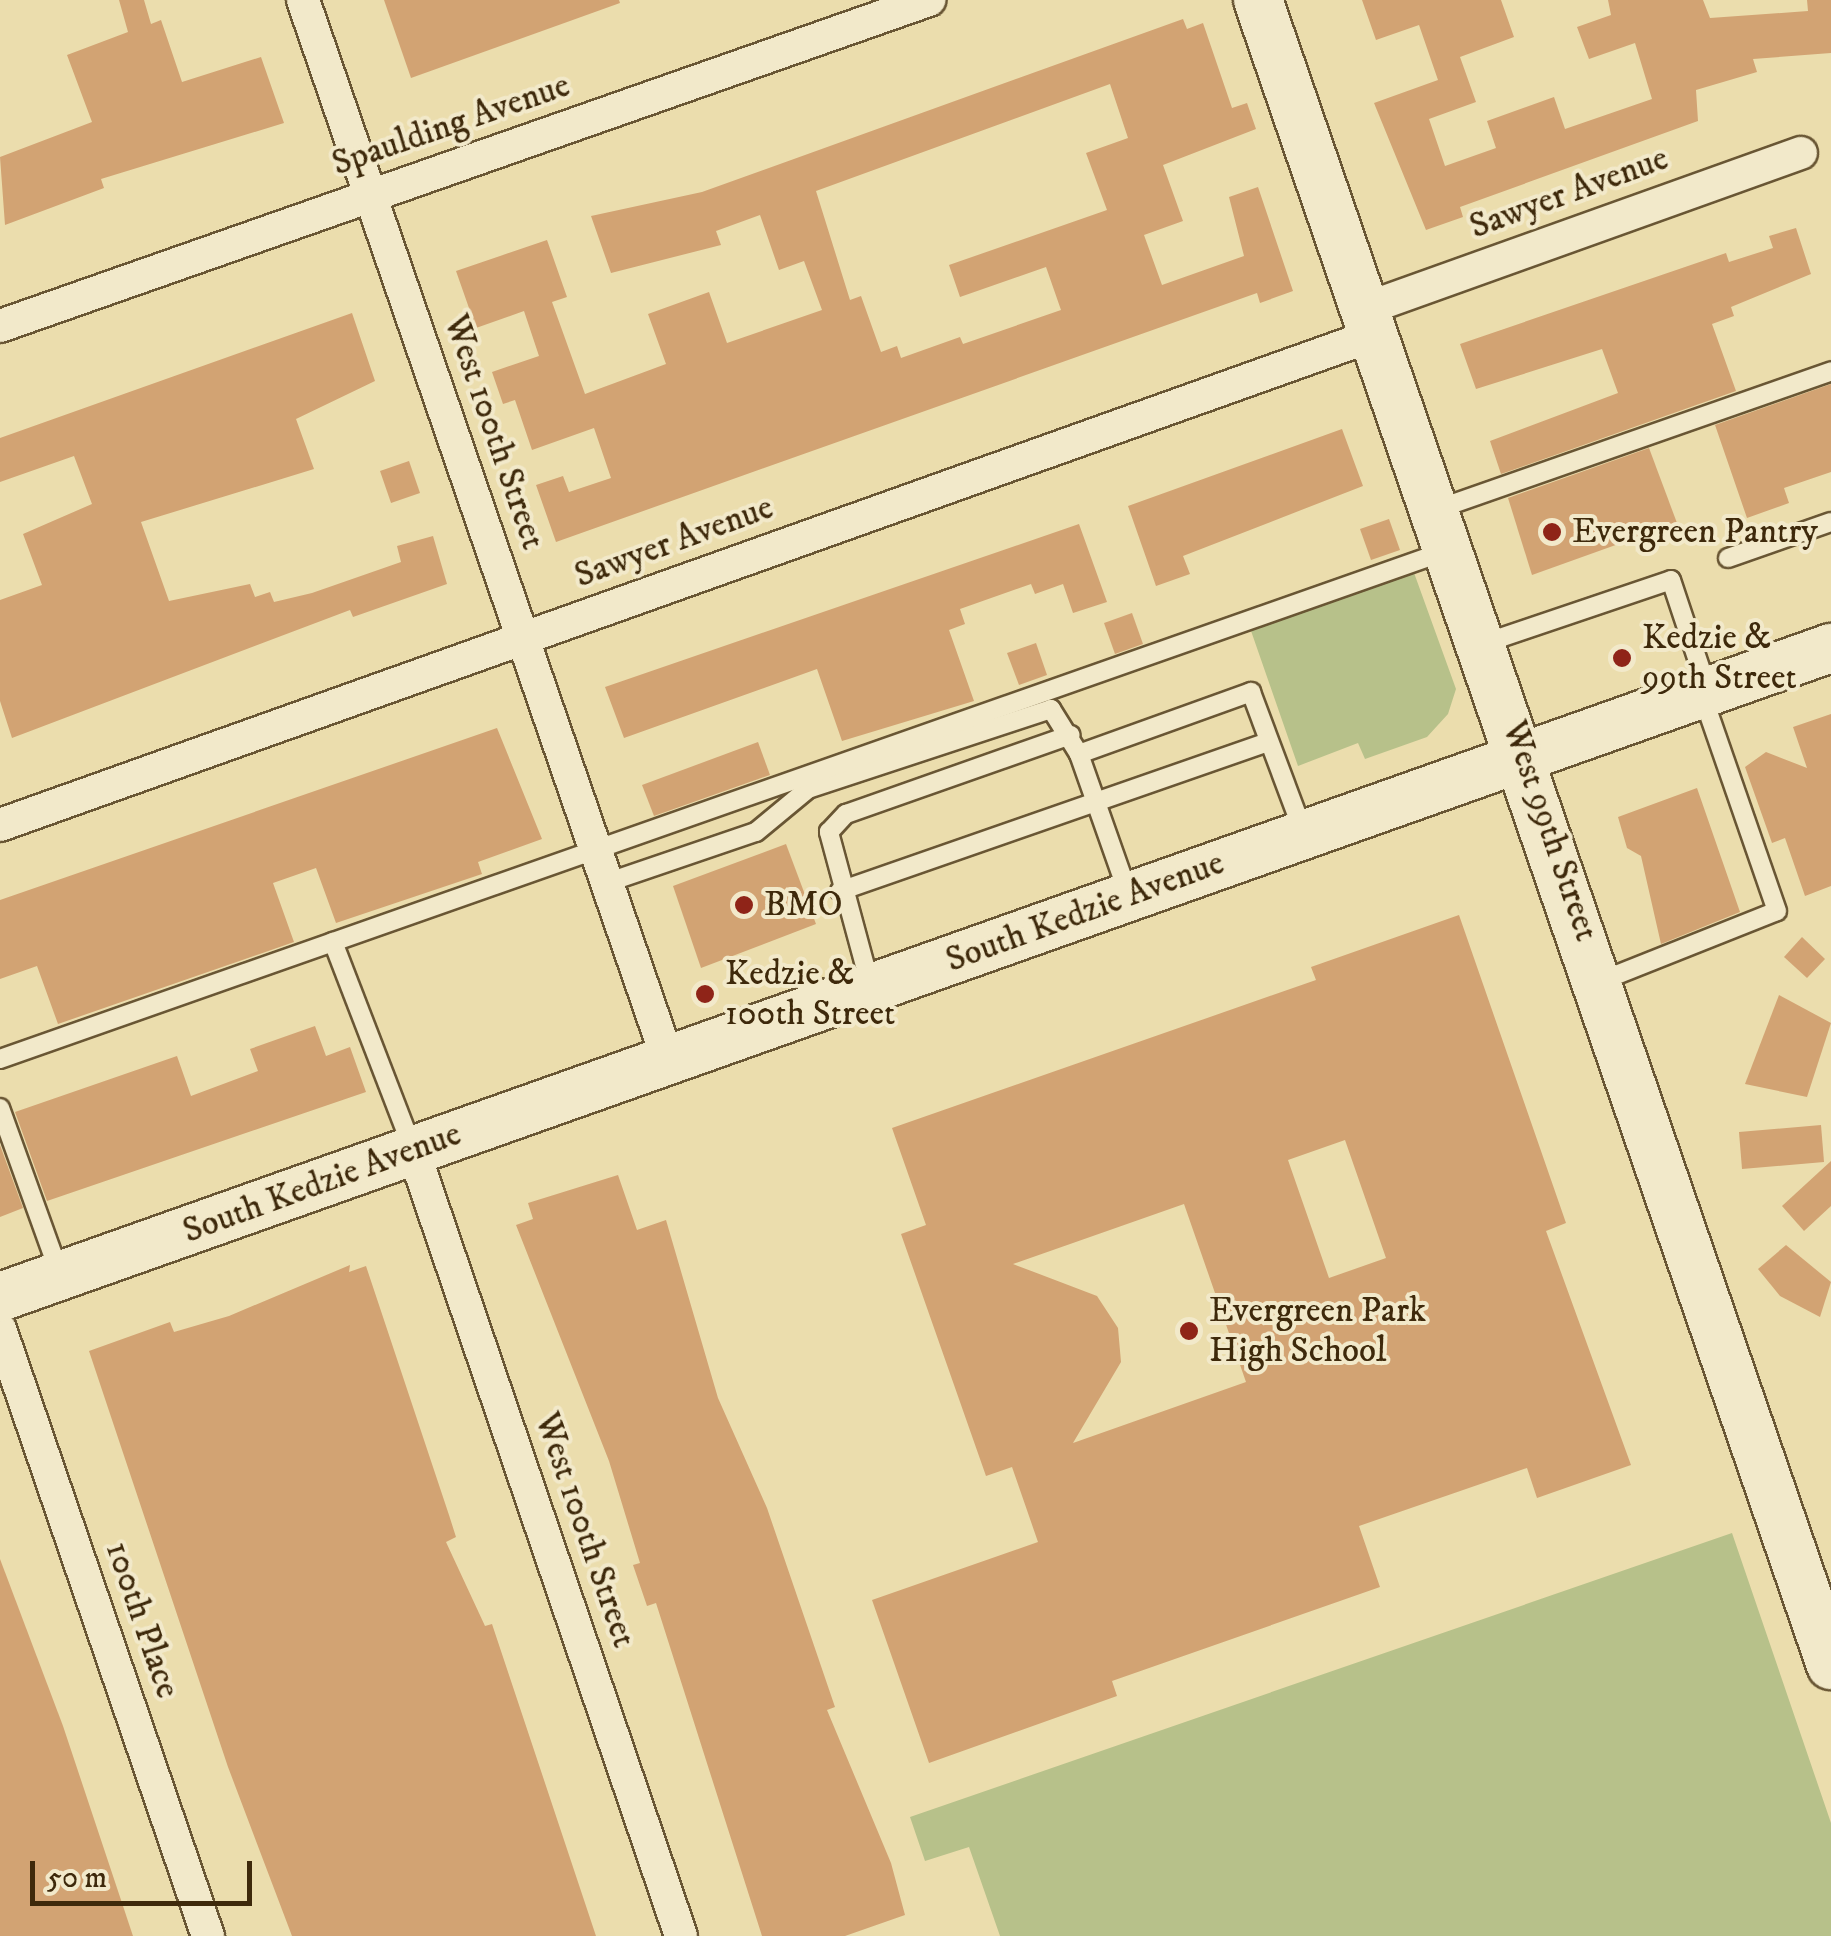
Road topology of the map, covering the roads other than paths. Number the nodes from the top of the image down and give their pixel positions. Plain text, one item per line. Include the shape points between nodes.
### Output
1 (303, 0) edge
2 (929, 0) edge
3 (1258, 0) edge
4 (1801, 153) dead end
5 (370, 196) junction
6 (1370, 322) junction
7 (0, 326) edge
8 (1831, 371) edge
9 (1831, 522) edge
10 (1444, 529) junction
11 (1728, 558) dead end
12 (522, 639) junction
13 (1485, 643) junction
14 (1831, 648) edge
15 (1705, 692) junction
16 (1070, 736) junction
17 (1270, 742) junction
18 (1079, 754) junction
19 (1525, 756) junction
20 (1096, 803) junction
21 (0, 825) edge
22 (1304, 834) junction
23 (595, 850) junction
24 (606, 883) junction
25 (840, 891) junction
26 (1130, 896) junction
27 (332, 942) junction
28 (1601, 981) junction
29 (871, 988) junction
30 (0, 1059) edge
31 (668, 1060) junction
32 (0, 1108) edge
33 (413, 1150) junction
34 (60, 1276) junction
35 (0, 1297) edge
36 (0, 1330) edge
37 (1831, 1666) edge
38 (208, 1936) edge
39 (681, 1936) edge

1 - 5 street, West 100th Street
2 - 5 street, Spaulding Avenue
3 - 6 main road, West 99th Street
4 - 6 street, Sawyer Avenue
5 - 7 street, Spaulding Avenue
5 - 12 street, West 100th Street
6 - 10 main road, West 99th Street
6 - 12 street, Sawyer Avenue
8 - 10 lane
9 - 11 lane
10 - 13 main road, West 99th Street
10 - 23 lane
12 - 21 street, Sawyer Avenue
12 - 23 street, West 100th Street
13 - 15 lane via 1671,580
13 - 19 main road, West 99th Street
14 - 15 main road, South Kedzie Avenue
15 - 19 main road, South Kedzie Avenue
15 - 28 lane via 1777,911
16 - 18 lane
16 - 24 lane via 1050,709 808,789 756,832
16 - 25 lane via 846,814 829,832
17 - 18 lane via 1251,692
17 - 20 lane
17 - 22 lane
18 - 20 lane
19 - 22 main road, South Kedzie Avenue
19 - 28 main road, West 99th Street
20 - 25 lane
20 - 26 lane
22 - 26 main road, South Kedzie Avenue
23 - 24 street, West 100th Street
23 - 27 lane
24 - 31 street, West 100th Street
25 - 29 lane
26 - 29 main road, South Kedzie Avenue
27 - 30 lane
27 - 33 lane
28 - 37 main road, West 99th Street
29 - 31 main road, South Kedzie Avenue
31 - 33 main road, South Kedzie Avenue
32 - 34 lane
33 - 34 main road, South Kedzie Avenue
33 - 39 street, West 100th Street
34 - 35 main road, South Kedzie Avenue
36 - 38 street, 100th Place

